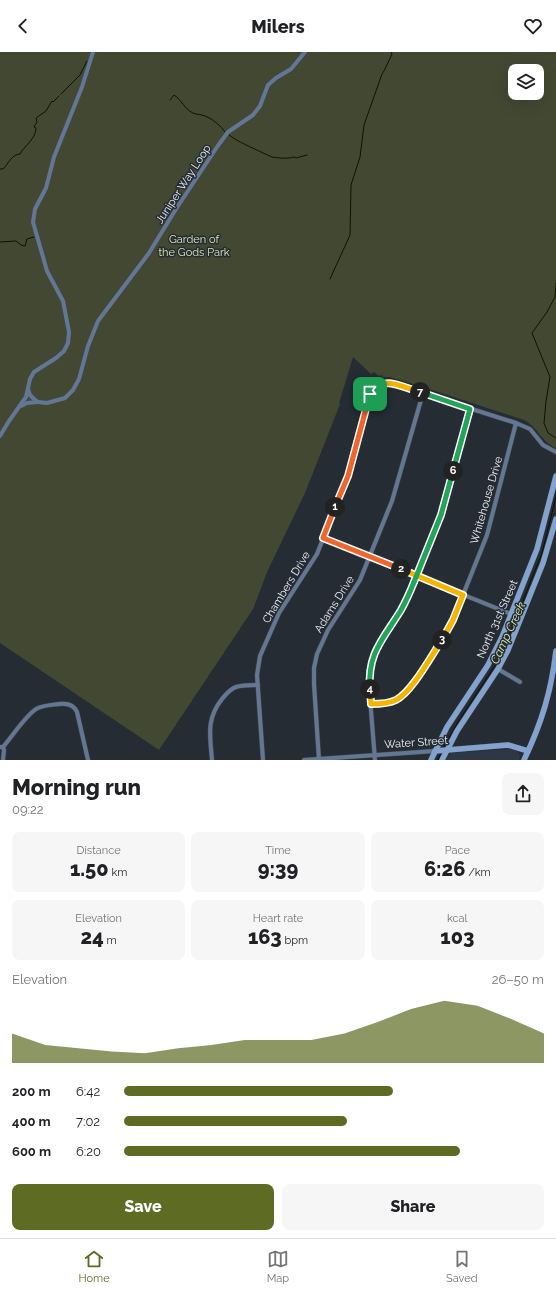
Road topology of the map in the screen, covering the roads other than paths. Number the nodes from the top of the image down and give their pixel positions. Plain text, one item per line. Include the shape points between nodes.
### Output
1 (93, 52) edge
2 (305, 52) edge
3 (375, 380) dead end
4 (378, 385) junction
5 (28, 389) junction
6 (423, 393) junction
7 (38, 402) junction
8 (21, 406) junction
9 (470, 409) junction
10 (516, 423) junction
11 (0, 436) edge
12 (556, 452) edge
13 (556, 476) edge
14 (556, 519) edge
15 (323, 538) junction
16 (370, 556) junction
17 (417, 576) junction
18 (463, 595) junction
19 (511, 614) junction
20 (556, 651) edge
21 (498, 669) junction
22 (520, 682) dead end
23 (258, 685) junction
24 (371, 704) junction
25 (2, 747) edge
26 (447, 750) junction
27 (435, 751) junction
28 (528, 751) junction
29 (375, 758) edge
30 (319, 759) edge
31 (3, 760) edge
32 (88, 760) edge
33 (212, 760) edge
34 (263, 760) edge
35 (304, 760) edge
36 (432, 760) edge
37 (442, 760) edge
38 (524, 760) edge

1 - 5 street via 54,157 46,188 33,216 47,271 63,301 69,332 68,343 56,358 34,372
2 - 7 street, Juniper Way Loop via 291,69 268,85 260,106 253,115 228,132 217,147 149,253 98,321 73,390 65,398 47,403
3 - 4 street
4 - 6 street via 390,383
4 - 15 street, Chambers Drive via 368,398 348,476
5 - 7 street
5 - 8 street
6 - 9 street
6 - 16 street, Adams Drive via 395,495
7 - 8 street, Juniper Way Loop
8 - 11 street
9 - 10 street
9 - 17 street via 441,515
10 - 12 street via 530,429 543,445
10 - 18 street, Whitehouse Drive via 487,535
13 - 19 street, North 31st Street via 537,549
14 - 21 street, North 31st Street via 543,563
15 - 16 street
15 - 23 street, Chambers Drive via 314,559 273,624 258,662
16 - 17 street
16 - 30 street, Adams Drive via 357,586 328,630 317,654 314,684
17 - 18 street
17 - 24 street via 404,604 372,658 369,675
18 - 19 street
18 - 24 street, Whitehouse Drive via 444,636 407,692 392,702
19 - 27 street, North 31st Street via 494,654 453,717
20 - 28 street via 549,694
21 - 22 street
21 - 26 street, North 31st Street via 462,722
23 - 33 street via 229,690 215,709 209,727
23 - 34 street, Chambers Drive
24 - 29 street
25 - 31 street
25 - 32 street via 29,714 49,705 65,703 77,712
26 - 27 street, Water Street
26 - 28 street, Water Street via 508,745
26 - 37 street, North 31st Street
27 - 29 street, Water Street
27 - 36 street, North 31st Street
28 - 38 street
29 - 30 street, Water Street
30 - 35 street, Water Street

